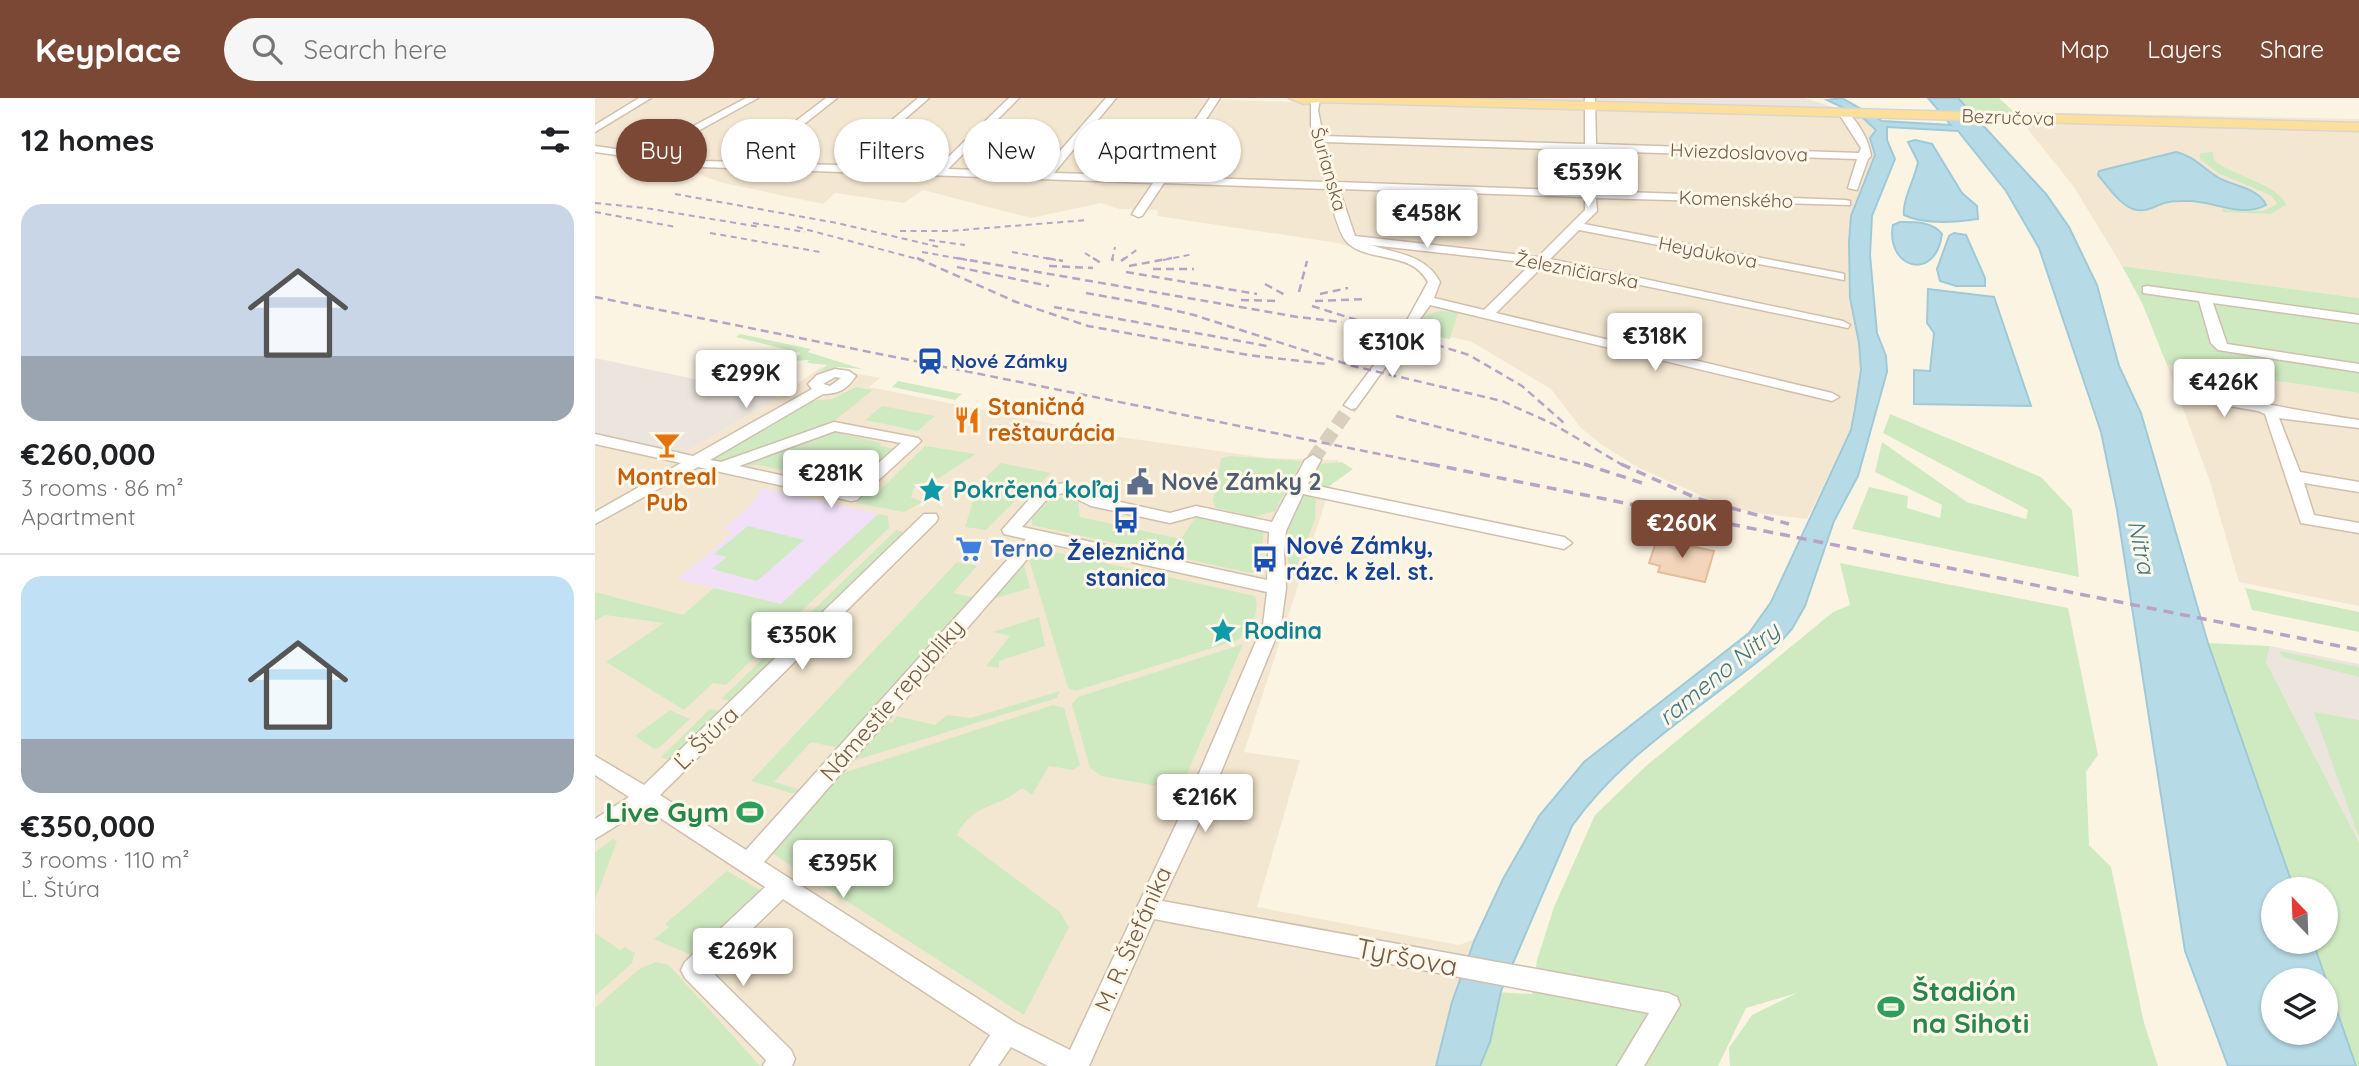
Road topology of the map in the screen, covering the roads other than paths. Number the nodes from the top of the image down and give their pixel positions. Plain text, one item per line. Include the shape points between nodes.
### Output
1 (646, 98) edge
2 (753, 98) edge
3 (832, 98) edge
4 (924, 98) edge
5 (1014, 98) edge
6 (1111, 98) edge
7 (1215, 98) edge
8 (1296, 99) edge
9 (1358, 99) edge
10 (1316, 102) edge
11 (1590, 102) edge
12 (1846, 113) junction
13 (805, 119) edge
14 (899, 119) edge
15 (1201, 119) edge
16 (707, 123) edge
17 (2359, 127) edge
18 (595, 129) edge
19 (1319, 139) junction
20 (1590, 148) junction
21 (595, 149) edge
22 (616, 152) edge
23 (1865, 156) junction
24 (1060, 158) edge
25 (949, 163) edge
26 (1160, 182) edge
27 (1241, 182) edge
28 (1332, 185) junction
29 (1853, 188) dead end
30 (1590, 193) junction
31 (1846, 203) dead end
32 (1138, 214) dead end
33 (1576, 226) junction
34 (1350, 239) junction
35 (1542, 261) junction
36 (1840, 277) dead end
37 (2147, 290) dead end
38 (2205, 298) junction
39 (1426, 300) junction
40 (1487, 315) junction
41 (2359, 319) edge
42 (1843, 326) dead end
43 (2359, 368) edge
44 (820, 390) dead end
45 (2183, 394) dead end
46 (1832, 397) dead end
47 (1351, 405) tunnel mouth
48 (2278, 413) junction
49 (2359, 424) edge
50 (595, 439) edge
51 (1313, 460) tunnel mouth
52 (691, 462) junction
53 (720, 468) junction
54 (2294, 476) junction
55 (2359, 487) edge
56 (1299, 488) junction
57 (930, 518) dead end
58 (595, 519) edge
59 (2359, 528) edge
60 (1279, 529) junction
61 (1037, 537) junction
62 (1564, 543) dead end
63 (1277, 588) junction
64 (595, 764) edge
65 (645, 797) junction
66 (595, 830) edge
67 (747, 865) junction
68 (781, 886) junction
69 (1147, 908) junction
70 (1007, 1032) junction
71 (776, 1066) edge
72 (983, 1066) edge
73 (1075, 1066) edge
74 (1630, 1066) edge

1 - 18 street
2 - 16 street
3 - 13 street
4 - 14 street
5 - 25 street
6 - 24 street
7 - 15 street
8 - 10 main road, Bezručova
9 - 10 main road, Bezručova
9 - 11 main road, Bezručova
10 - 19 street, Šurianska
11 - 12 main road, Bezručova
11 - 20 street
12 - 17 main road, Bezručova
12 - 23 street via 1864,141
19 - 20 street, Hviezdoslavova
19 - 28 street, Šurianska
20 - 23 street, Hviezdoslavova
20 - 30 street
21 - 22 street, Komenského
23 - 29 street
26 - 32 street
27 - 28 street, Komenského
28 - 30 street, Komenského
28 - 34 street, Šurianska
30 - 31 street, Komenského
30 - 33 street via 1591,211
33 - 35 street
33 - 36 street, Heydukova
34 - 35 street, Železničiarska
34 - 39 street, Šurianska via 1427,269 1434,282
35 - 40 street
35 - 42 street, Železničiarska
37 - 38 street
38 - 41 street
38 - 43 street via 2223,347
39 - 40 street
39 - 47 street
40 - 46 street
44 - 52 street
45 - 48 street
48 - 49 street
48 - 54 street via 2271,416
50 - 52 street
51 - 56 street, M. R. Štefánika
52 - 53 street
52 - 58 street
53 - 53 street via 851,496 913,441 834,426
54 - 55 street
54 - 59 street via 2307,519
56 - 60 street, M. R. Štefánika
56 - 62 street via 1354,495
57 - 65 street, Ľ. Štúra
60 - 61 street via 1196,512 1170,518 1097,502 1063,488 1045,492 1010,530
60 - 63 street, M. R. Štefánika
61 - 63 street
61 - 67 street, Námestie republiky
63 - 69 street, M. R. Štefánika via 1272,625 1199,799
64 - 65 street
65 - 66 street, Ľ. Štúra
65 - 67 street
67 - 68 street
68 - 70 street
68 - 71 street via 693,970 782,1059
69 - 73 street, M. R. Štefánika
69 - 74 street, Tyršova via 1668,1006
70 - 72 street
70 - 73 street

